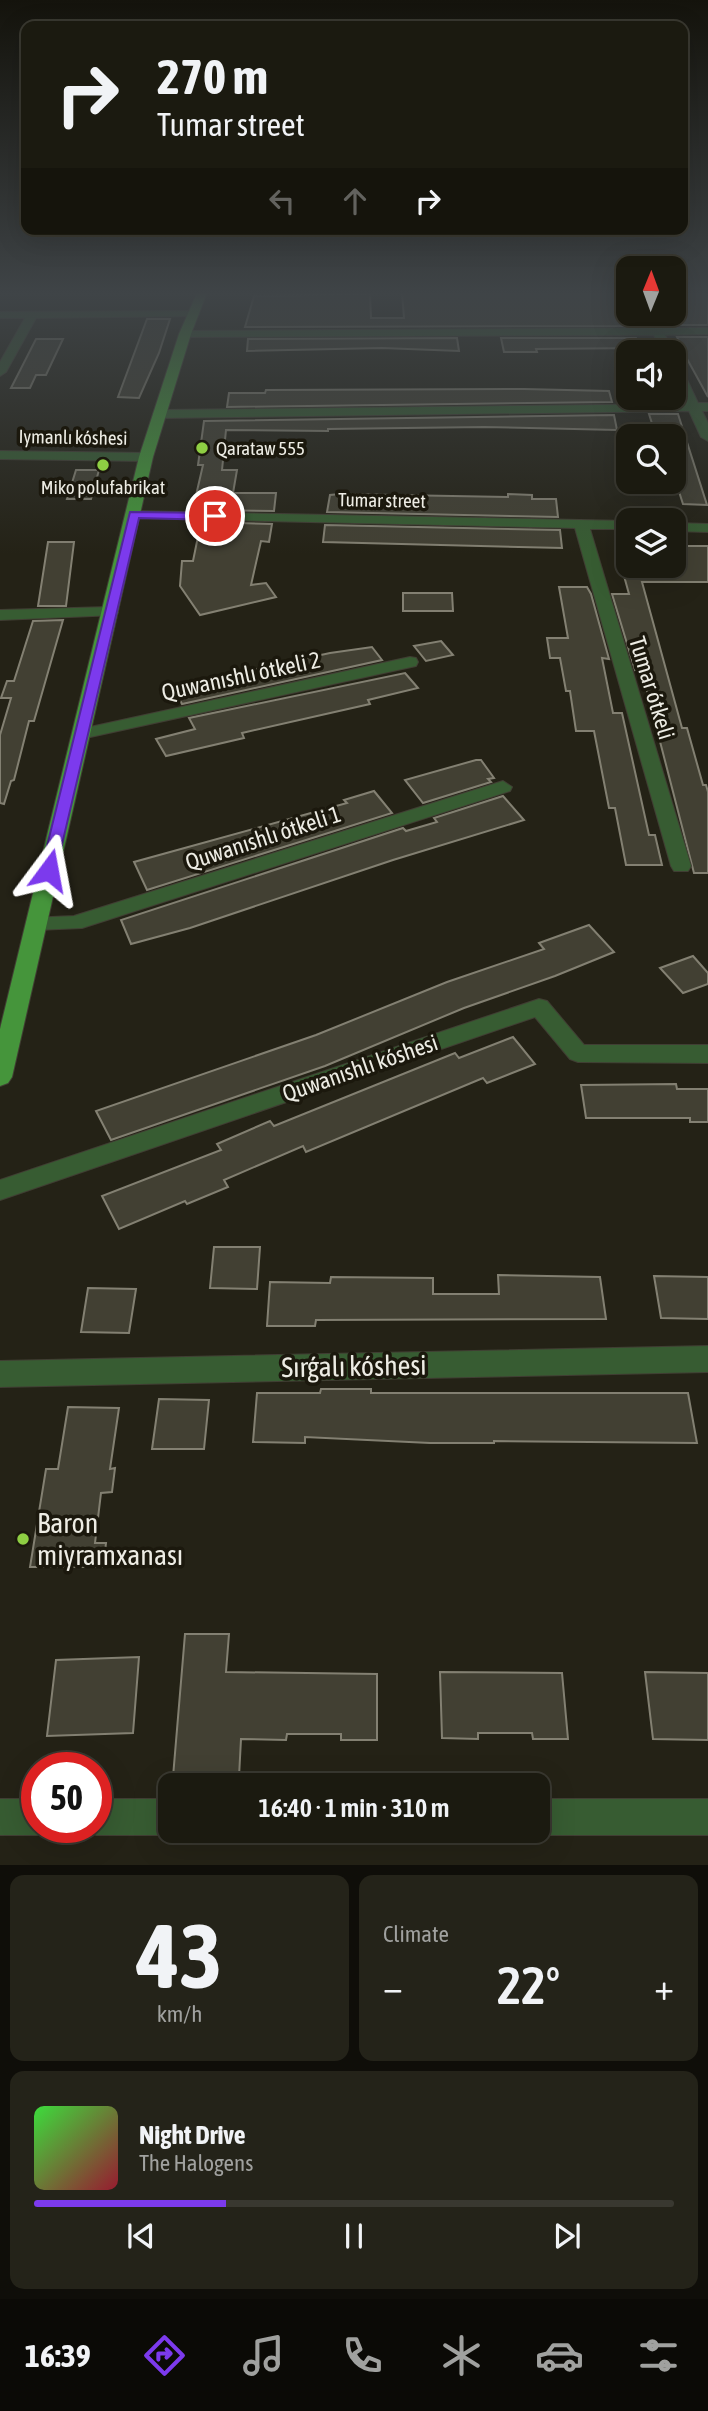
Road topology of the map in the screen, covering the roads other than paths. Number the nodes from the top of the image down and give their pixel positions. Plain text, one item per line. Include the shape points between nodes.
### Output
1 (170, 380) edge
2 (686, 390) edge
3 (694, 407) junction
4 (708, 407) edge
5 (159, 414) junction
6 (708, 437) edge
7 (0, 455) edge
8 (146, 457) junction
9 (134, 515) junction
10 (581, 523) junction
11 (616, 524) edge
12 (686, 527) edge
13 (708, 528) edge
14 (110, 612) junction
15 (0, 615) edge
16 (410, 662) dead end
17 (81, 734) junction
18 (503, 788) dead end
19 (681, 866) dead end
20 (36, 923) junction
21 (708, 1055) edge
22 (0, 1077) edge
23 (0, 1190) edge
24 (708, 1359) edge
25 (0, 1374) edge
26 (708, 1816) edge
27 (0, 1817) edge
28 (21, 1817) edge
29 (112, 1817) edge
30 (158, 1817) edge
31 (550, 1817) edge

1 - 5 main road
2 - 3 street
3 - 4 street
3 - 5 street
3 - 6 street
5 - 8 main road
7 - 8 street, Iymanlı kóshesi
8 - 9 main road
9 - 10 street, Tumar street
9 - 14 main road
10 - 11 street, Tumar street
10 - 19 street, Tumar ótkeli
12 - 13 street
14 - 15 street
14 - 17 main road
16 - 17 street, Quwanıshlı ótkeli 2
17 - 20 main road
18 - 20 street, Quwanıshlı ótkeli 1 via 75,923
20 - 22 main road
21 - 23 street, Quwanıshlı kóshesi via 578,1054 539,1007
24 - 25 street, Sırǵalı kóshesi
26 - 31 street
27 - 28 street
29 - 30 street

